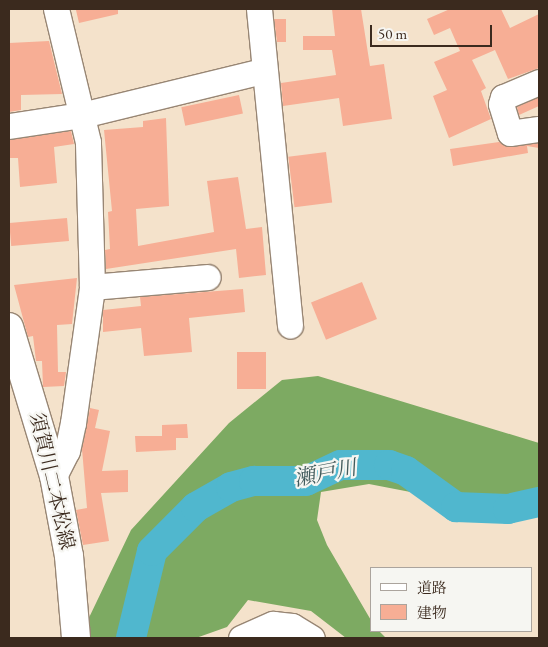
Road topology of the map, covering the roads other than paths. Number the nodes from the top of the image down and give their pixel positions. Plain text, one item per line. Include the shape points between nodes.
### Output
1 (56, 9) edge
2 (259, 9) edge
3 (262, 71) junction
4 (539, 82) edge
5 (82, 114) junction
6 (9, 126) edge
7 (539, 129) edge
8 (208, 277) dead end
9 (92, 287) junction
10 (290, 325) dead end
11 (9, 327) edge
12 (54, 476) junction
13 (76, 634) edge
14 (241, 638) edge
15 (312, 638) edge

1 - 5 street
2 - 3 street
3 - 5 street
3 - 10 street
4 - 7 street via 503,97 501,104 510,133
5 - 6 street
5 - 9 street via 91,187
8 - 9 street
9 - 12 street via 74,423 67,451
11 - 12 main road, 須賀川二本松線
12 - 13 main road, 須賀川二本松線 via 69,556
14 - 15 street via 266,624 280,624

